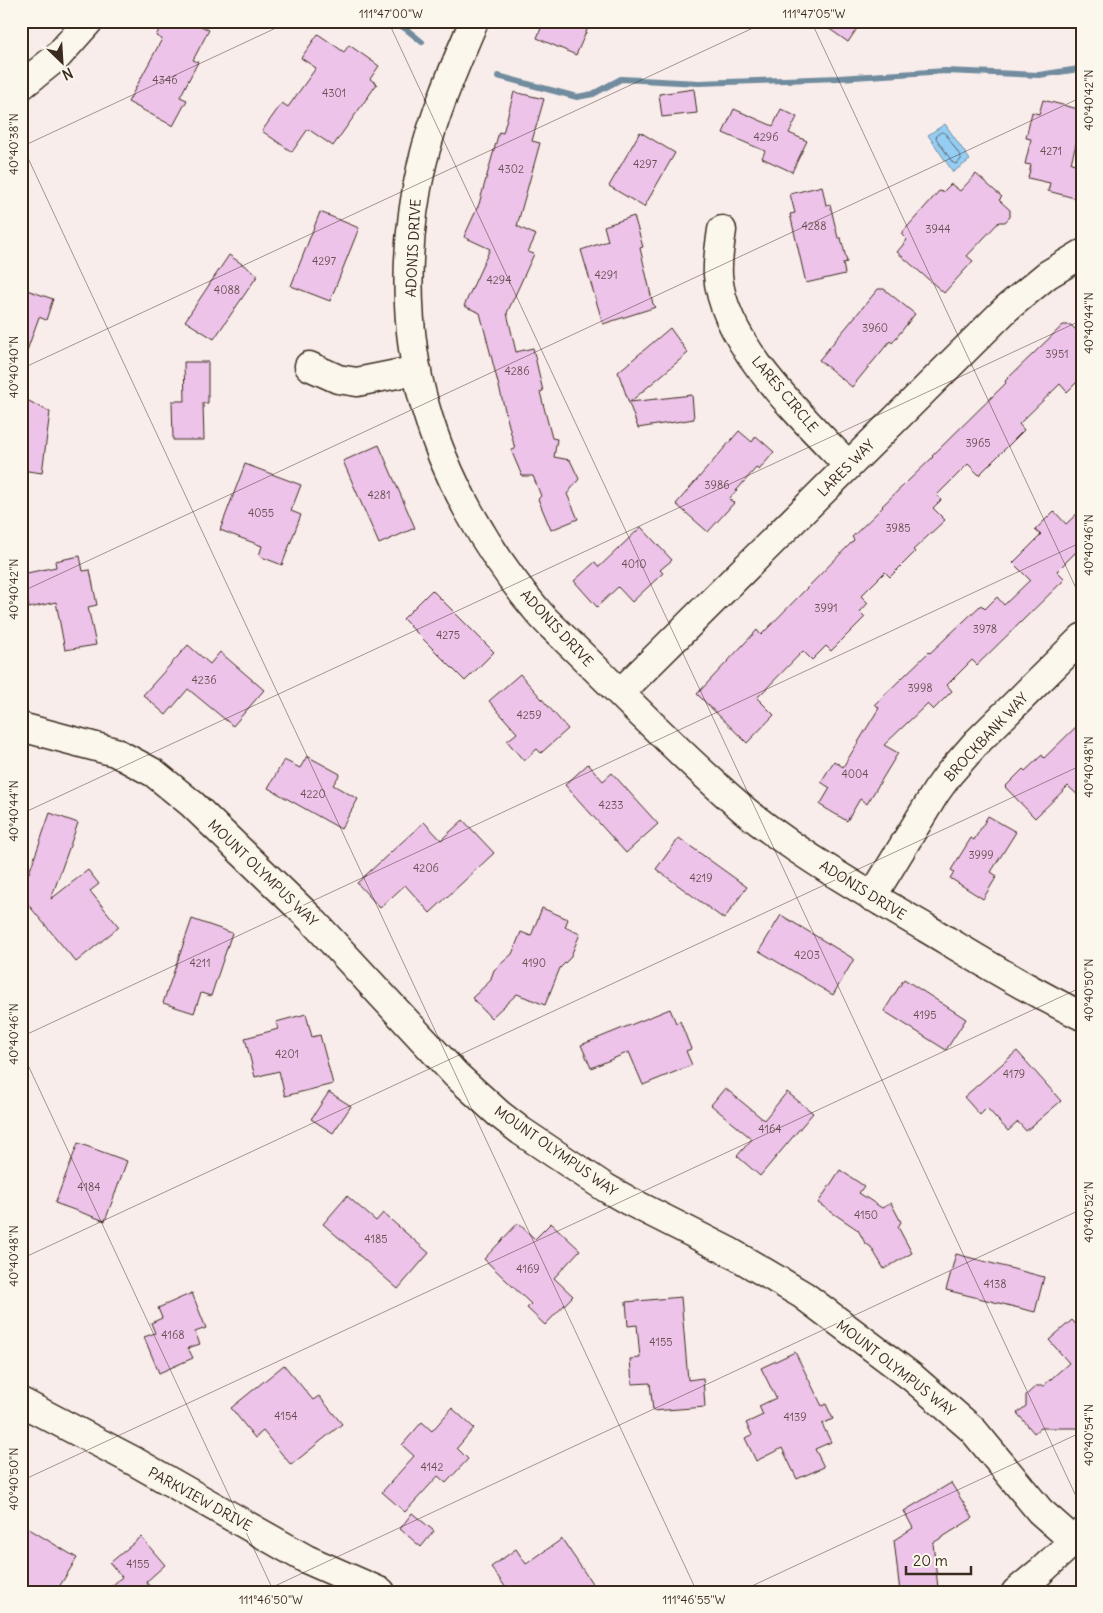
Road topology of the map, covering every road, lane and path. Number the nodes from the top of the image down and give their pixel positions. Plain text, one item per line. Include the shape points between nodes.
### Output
1 (89, 21) edge
2 (474, 21) edge
3 (21, 86) edge
4 (722, 230) dead end
5 (1082, 254) edge
6 (309, 366) dead end
7 (418, 370) junction
8 (848, 465) junction
9 (1082, 638) edge
10 (620, 693) junction
11 (21, 727) edge
12 (872, 897) junction
13 (1082, 1016) edge
14 (21, 1402) edge
15 (1079, 1541) edge
16 (381, 1592) edge
17 (1016, 1592) edge

1 - 3 street via 57,57
2 - 7 street, ADONIS DRIVE via 431,130 416,198 409,284
4 - 8 street, LARES CIRCLE via 719,282 738,334 785,398
5 - 8 street, LARES WAY via 1047,275 1007,308
6 - 7 street via 338,379 356,382
7 - 10 street, ADONIS DRIVE via 425,406 438,443 491,548 537,611
8 - 10 street, LARES WAY
9 - 12 street, BROCKBANK WAY via 949,774
10 - 12 street, ADONIS DRIVE via 695,767 752,816
11 - 15 street, MOUNT OLYMPUS WAY via 115,752 154,772 192,804 311,919 456,1075 499,1114 606,1188 730,1252 803,1295 912,1377 959,1417 1040,1511
12 - 13 street, ADONIS DRIVE
14 - 16 street, PARKVIEW DRIVE via 306,1558
15 - 17 street

